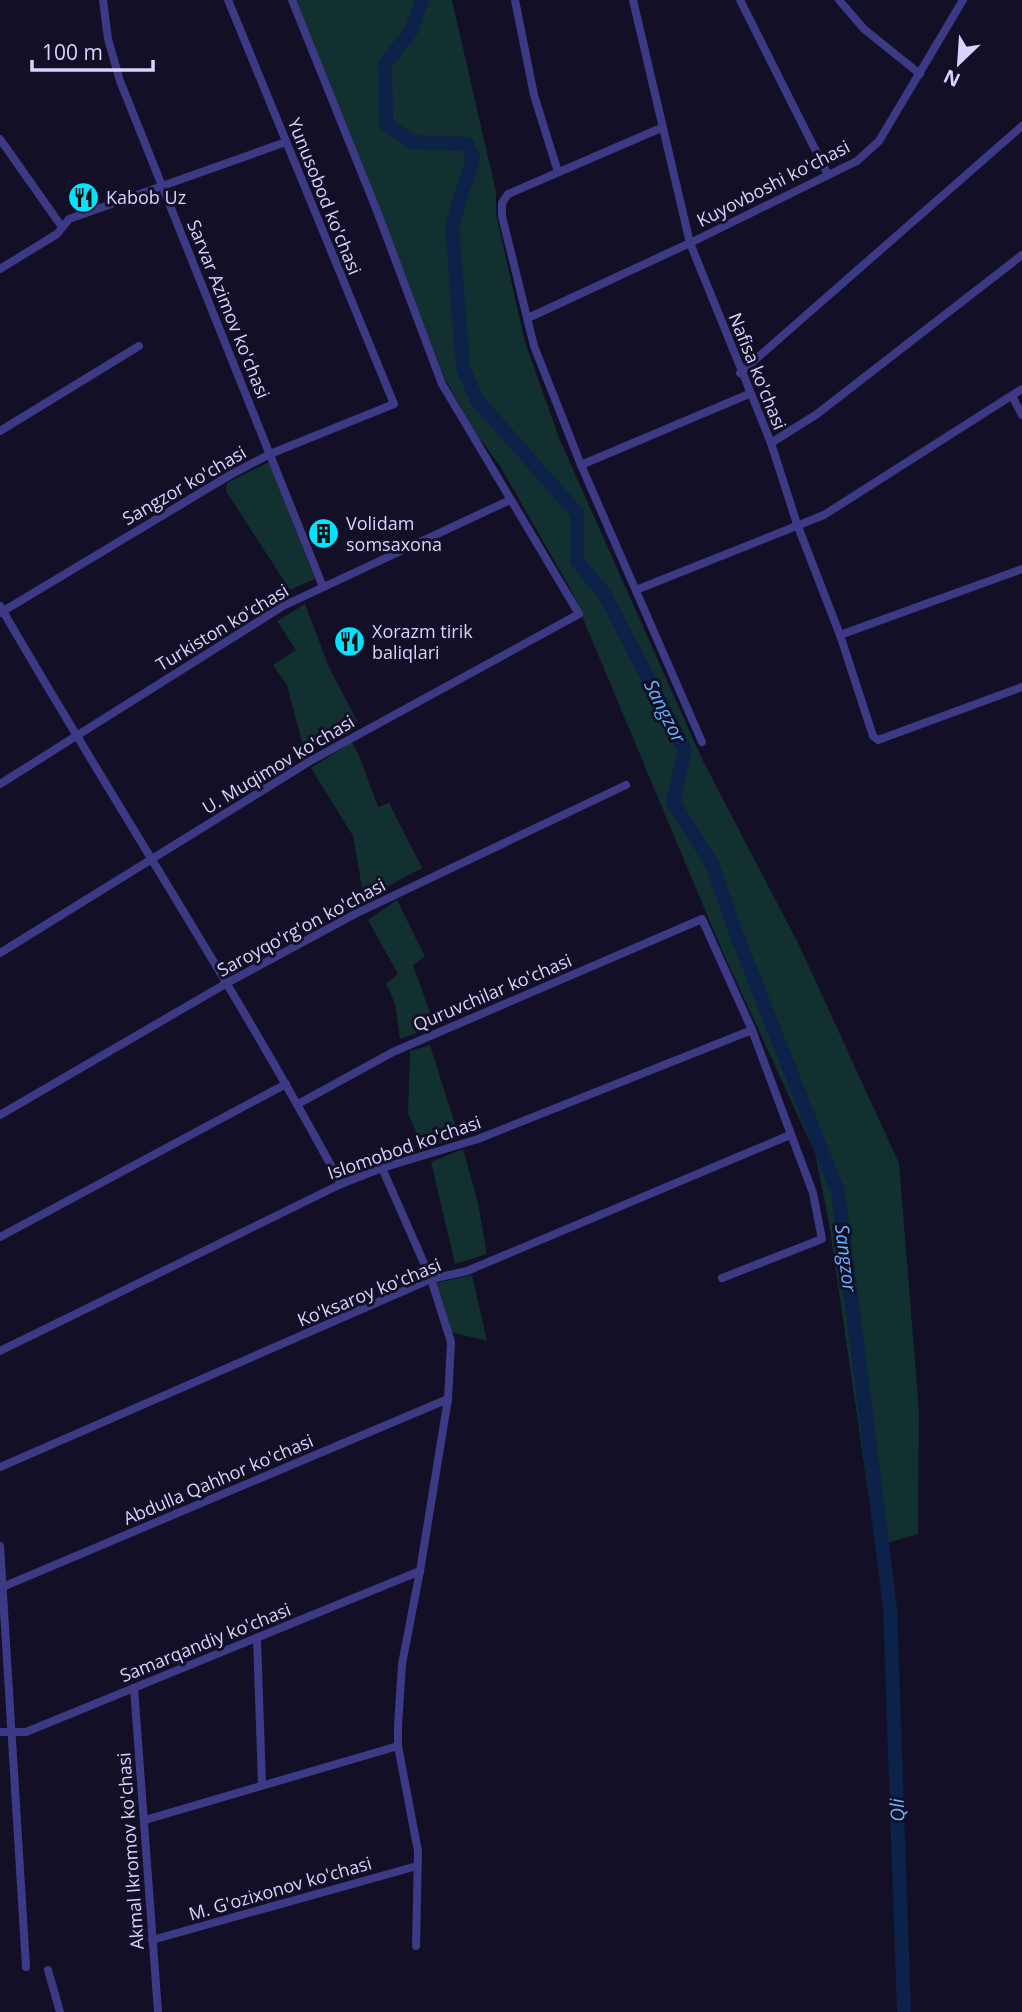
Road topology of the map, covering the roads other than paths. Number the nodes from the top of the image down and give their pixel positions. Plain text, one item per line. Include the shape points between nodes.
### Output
1 (103, 0) edge
2 (228, 0) edge
3 (292, 0) edge
4 (515, 0) edge
5 (632, 0) edge
6 (740, 0) edge
7 (839, 0) edge
8 (963, 0) edge
9 (920, 74) junction
10 (1022, 126) edge
11 (661, 128) junction
12 (0, 139) edge
13 (286, 142) junction
14 (558, 172) junction
15 (828, 175) junction
16 (162, 186) junction
17 (62, 227) junction
18 (690, 243) junction
19 (1022, 255) edge
20 (0, 269) edge
21 (528, 318) junction
22 (139, 346) dead end
23 (740, 373) junction
24 (1022, 389) edge
25 (749, 394) junction
26 (1012, 396) junction
27 (394, 404) joint
28 (1022, 415) edge
29 (0, 431) edge
30 (771, 443) junction
31 (270, 454) junction
32 (581, 465) junction
33 (510, 500) junction
34 (797, 524) junction
35 (1022, 569) edge
36 (323, 587) junction
37 (636, 590) junction
38 (1, 611) edge
39 (840, 635) junction
40 (1022, 687) edge
41 (78, 735) junction
42 (702, 742) dead end
43 (0, 784) edge
44 (626, 785) dead end
45 (152, 859) junction
46 (0, 953) edge
47 (227, 984) junction
48 (752, 1030) junction
49 (286, 1084) junction
50 (298, 1104) junction
51 (0, 1115) edge
52 (790, 1135) junction
53 (382, 1168) junction
54 (341, 1184) junction
55 (0, 1237) edge
56 (722, 1278) dead end
57 (431, 1279) junction
58 (0, 1351) edge
59 (448, 1399) junction
60 (0, 1467) edge
61 (0, 1546) edge
62 (420, 1571) junction
63 (1, 1588) edge
64 (257, 1638) junction
65 (134, 1689) junction
66 (0, 1732) edge
67 (11, 1732) junction
68 (398, 1745) junction
69 (262, 1786) junction
70 (145, 1820) junction
71 (417, 1866) junction
72 (152, 1940) junction
73 (416, 1946) dead end
74 (26, 1967) dead end
75 (48, 1970) dead end
76 (60, 2012) edge
77 (158, 2012) edge

1 - 16 street, Sarvar Azimov ko'chasi via 120,81
2 - 13 street, Yunusobod ko'chasi
3 - 33 street via 442,384
4 - 14 street via 534,95
5 - 11 street, Nafisa ko'chasi
6 - 15 street
7 - 9 street via 864,29
8 - 9 street, Kuyovboshi ko'chasi
9 - 15 street, Kuyovboshi ko'chasi via 879,141 857,161
10 - 23 street
11 - 14 street
11 - 18 street, Nafisa ko'chasi
12 - 17 street
13 - 16 street
13 - 27 street, Yunusobod ko'chasi
14 - 21 street via 508,194 502,203
15 - 18 street, Kuyovboshi ko'chasi
16 - 17 street via 69,219
16 - 31 street, Sarvar Azimov ko'chasi
17 - 20 street
18 - 21 street, Kuyovboshi ko'chasi
18 - 23 street, Nafisa ko'chasi
19 - 30 street via 817,414
21 - 32 street via 534,346
22 - 29 street
23 - 25 street, Nafisa ko'chasi
24 - 26 street
25 - 30 street, Nafisa ko'chasi
25 - 32 street
26 - 28 street
26 - 34 street via 824,515
27 - 31 street, Sangzor ko'chasi
30 - 34 street, Nafisa ko'chasi
31 - 36 street, Sarvar Azimov ko'chasi
31 - 38 street, Sangzor ko'chasi
32 - 37 street
33 - 36 street, Turkiston ko'chasi
33 - 45 street, U. Muqimov ko'chasi via 579,614 310,761
34 - 37 street
34 - 39 street, Nafisa ko'chasi
35 - 39 street
36 - 41 street, Turkiston ko'chasi via 283,606
37 - 42 street
38 - 41 street
39 - 40 street, Nafisa ko'chasi via 878,740
41 - 43 street, Turkiston ko'chasi
41 - 45 street
44 - 47 street, Saroyqo'rg'on ko'chasi via 355,914
45 - 46 street, U. Muqimov ko'chasi
45 - 47 street
47 - 49 street
47 - 51 street, Saroyqo'rg'on ko'chasi
48 - 50 street, Quruvchilar ko'chasi via 702,919 393,1052
48 - 52 street
48 - 53 street, Islomobod ko'chasi via 478,1139
49 - 50 street
49 - 55 street
50 - 54 street
52 - 56 street via 813,1193 822,1239
52 - 57 street, Ko'ksaroy ko'chasi via 467,1271
53 - 54 street, Islomobod ko'chasi
53 - 57 street
54 - 58 street, Islomobod ko'chasi
57 - 59 street via 451,1342
57 - 60 street, Ko'ksaroy ko'chasi
59 - 62 street
59 - 63 street, Abdulla Qahhor ko'chasi
61 - 63 street
62 - 64 street, Samarqandiy ko'chasi
62 - 68 street via 402,1664
63 - 67 street
64 - 65 street, Samarqandiy ko'chasi
64 - 69 street
65 - 67 street, Samarqandiy ko'chasi via 26,1732
65 - 70 street, Akmal Ikromov ko'chasi
66 - 67 street, Samarqandiy ko'chasi
67 - 74 street
68 - 69 street
68 - 71 street
69 - 70 street
70 - 72 street, Akmal Ikromov ko'chasi
71 - 72 street, M. G'ozixonov ko'chasi
71 - 73 street
72 - 77 street, Akmal Ikromov ko'chasi
75 - 76 street

